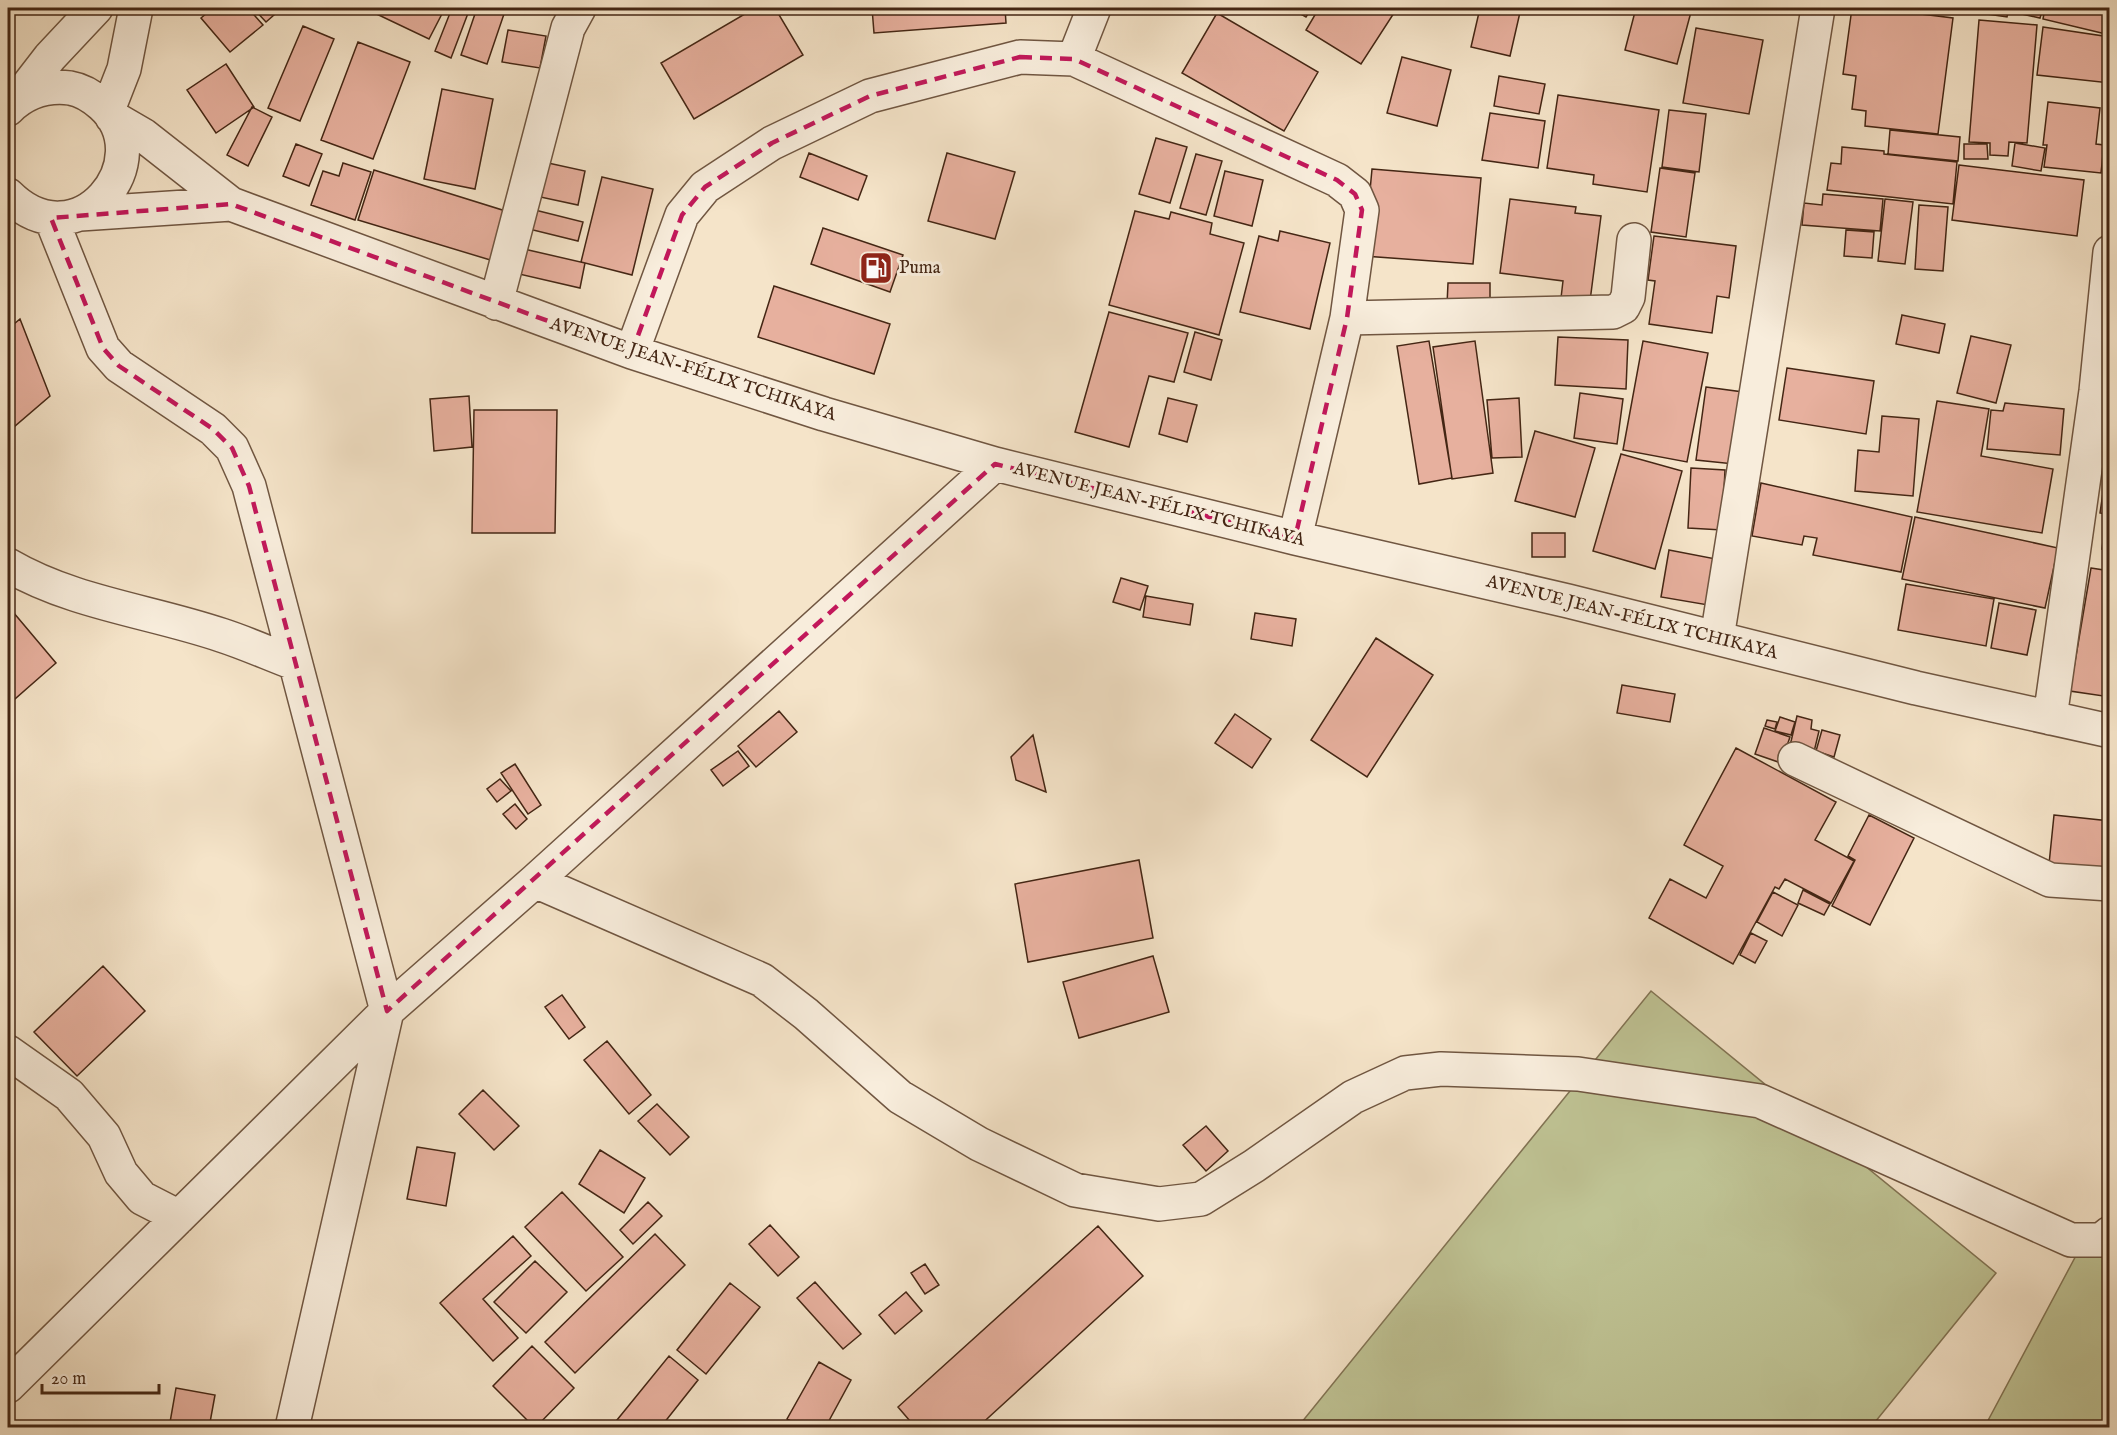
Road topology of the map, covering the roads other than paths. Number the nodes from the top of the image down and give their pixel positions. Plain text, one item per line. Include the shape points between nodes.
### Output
1 (96, 8) edge
2 (136, 8) edge
3 (579, 8) edge
4 (1094, 8) edge
5 (1818, 8) edge
6 (1074, 58) junction
7 (12, 105) edge
8 (110, 113) junction
9 (8, 195) edge
10 (231, 204) junction
11 (44, 216) edge
12 (1634, 240) dead end
13 (2109, 252) edge
14 (496, 303) junction
15 (1347, 318) junction
16 (632, 352) junction
17 (995, 464) junction
18 (1295, 538) junction
19 (8, 565) edge
20 (1717, 638) junction
21 (294, 663) junction
22 (2050, 718) junction
23 (2109, 731) edge
24 (1795, 759) dead end
25 (535, 881) junction
26 (2109, 884) edge
27 (387, 1011) junction
28 (8, 1052) edge
29 (179, 1217) junction
30 (2109, 1233) edge
31 (8, 1386) edge
32 (292, 1428) edge

1 - 7 street
2 - 8 street via 124,69
3 - 14 street via 568,28
4 - 6 street
5 - 20 street
6 - 15 street via 1337,180 1355,194 1362,210
6 - 16 street via 1020,57 870,96 772,143 715,180 682,215
7 - 8 street, AVENUE JEAN-FÉLIX TCHIKAYA via 34,91 54,86 74,88 93,97
8 - 10 street, AVENUE JEAN-FÉLIX TCHIKAYA
8 - 11 street via 121,139 122,162 114,184 100,202
9 - 11 street via 18,206
10 - 11 street, AVENUE JEAN-FÉLIX TCHIKAYA
10 - 14 street, AVENUE JEAN-FÉLIX TCHIKAYA
11 - 21 street via 103,348 119,366 213,429 232,448 249,486
12 - 15 street via 1628,297 1623,307 1613,312
13 - 22 street via 2097,392
14 - 16 street, AVENUE JEAN-FÉLIX TCHIKAYA
15 - 18 street
16 - 17 street, AVENUE JEAN-FÉLIX TCHIKAYA
17 - 18 street, AVENUE JEAN-FÉLIX TCHIKAYA
17 - 25 street
18 - 20 street, AVENUE JEAN-FÉLIX TCHIKAYA
19 - 21 street via 33,580 221,635
20 - 22 street, AVENUE JEAN-FÉLIX TCHIKAYA
21 - 27 street
22 - 23 street, AVENUE JEAN-FÉLIX TCHIKAYA
24 - 26 street via 2050,880
25 - 27 street
25 - 30 street via 762,980 900,1097 979,1144 1075,1190 1158,1204 1201,1199 1353,1097 1405,1073 1442,1069 1578,1074 1760,1101 2071,1240 2101,1240
27 - 29 street
27 - 32 street
28 - 29 street via 69,1095 104,1136 121,1173 142,1198
29 - 31 street

